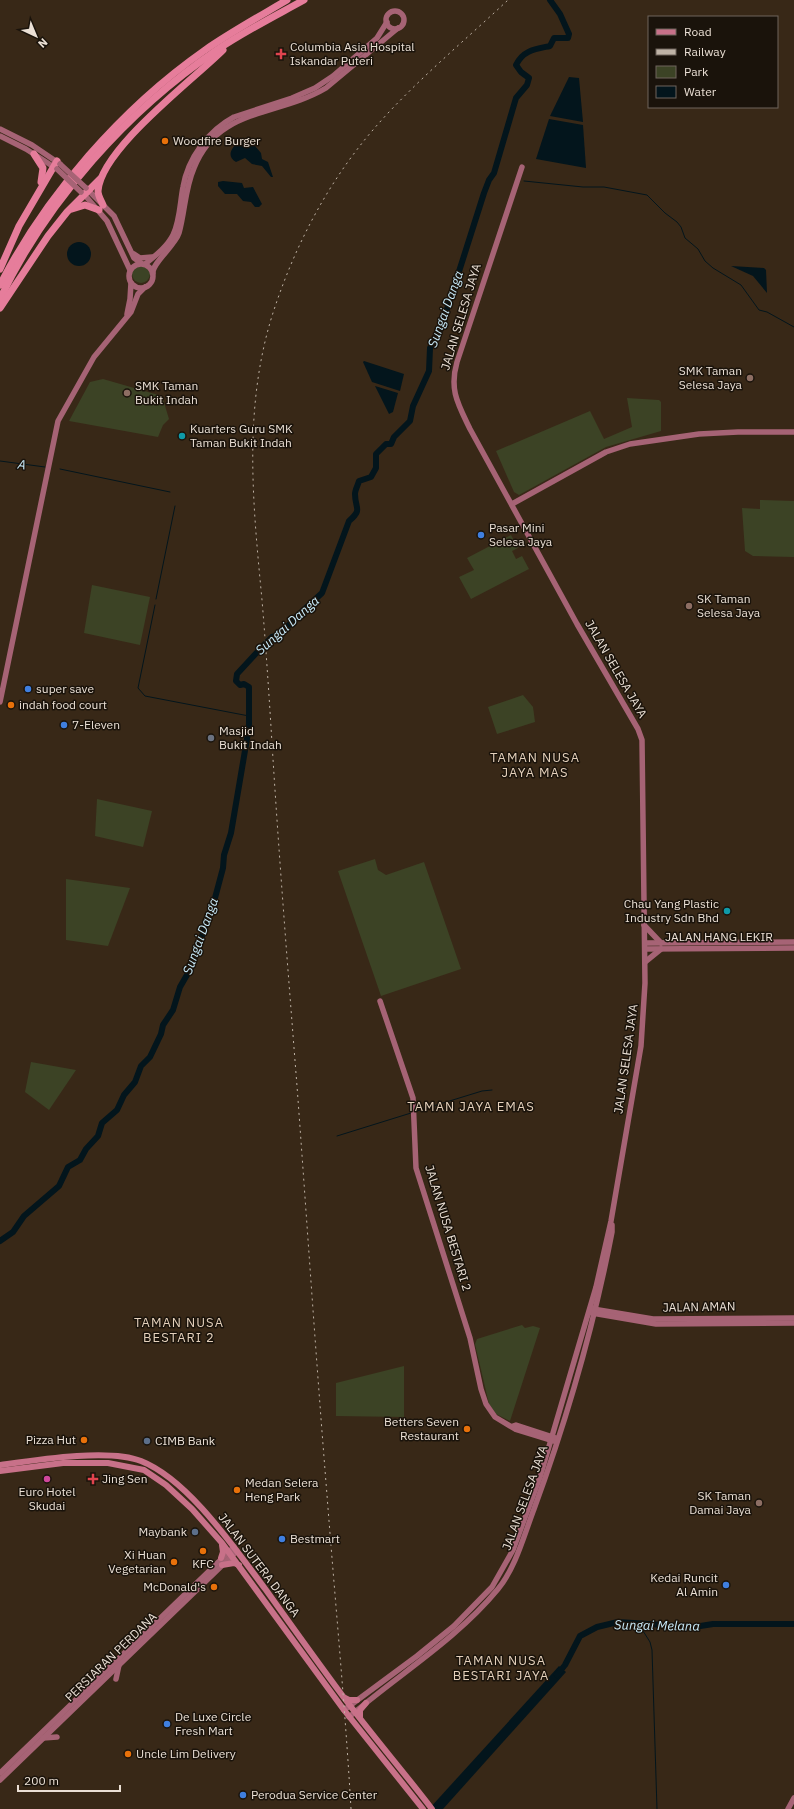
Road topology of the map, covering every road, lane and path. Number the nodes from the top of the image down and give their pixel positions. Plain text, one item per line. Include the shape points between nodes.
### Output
1 (288, 0) edge
2 (304, 0) edge
3 (387, 22) junction
4 (398, 28) junction
5 (233, 40) junction
6 (277, 106) junction
7 (0, 129) edge
8 (0, 136) edge
9 (34, 154) junction
10 (57, 165) junction
11 (522, 167) dead end
12 (106, 171) junction
13 (39, 190) junction
14 (85, 191) junction
15 (101, 208) junction
16 (67, 212) junction
17 (174, 239) junction
18 (128, 248) junction
19 (156, 256) junction
20 (143, 264) junction
21 (0, 269) edge
22 (130, 270) junction
23 (153, 273) junction
24 (131, 283) junction
25 (0, 285) edge
26 (145, 287) junction
27 (0, 299) edge
28 (0, 308) edge
29 (126, 316) junction
30 (794, 432) edge
31 (512, 504) junction
32 (0, 703) edge
33 (644, 924) junction
34 (794, 942) edge
35 (645, 946) junction
36 (661, 946) junction
37 (794, 948) edge
38 (645, 962) junction
39 (380, 1001) dead end
40 (612, 1221) junction
41 (601, 1288) junction
42 (593, 1311) junction
43 (605, 1313) junction
44 (794, 1318) edge
45 (794, 1323) edge
46 (586, 1341) junction
47 (554, 1439) junction
48 (0, 1465) edge
49 (0, 1471) edge
50 (222, 1543) junction
51 (235, 1549) junction
52 (230, 1554) junction
53 (221, 1562) junction
54 (239, 1565) junction
55 (119, 1665) junction
56 (116, 1680) dead end
57 (344, 1697) junction
58 (357, 1700) junction
59 (366, 1703) junction
60 (350, 1705) junction
61 (344, 1710) junction
62 (355, 1711) junction
63 (349, 1717) junction
64 (360, 1717) junction
65 (57, 1737) dead end
66 (43, 1738) junction
67 (0, 1773) edge
68 (0, 1780) edge
69 (794, 1798) edge
70 (422, 1808) edge
71 (432, 1809) edge
72 (788, 1809) edge

1 - 25 highway via 205,50 127,116 85,159 47,209
2 - 5 highway
3 - 4 street via 390,26
3 - 4 street via 389,14 394,11 400,12 404,19
3 - 6 street via 380,35 333,76
4 - 6 street via 326,88 302,101
5 - 12 highway via 128,138 116,152
5 - 27 highway via 165,90 99,153 31,243
6 - 17 street via 228,123 200,146 183,186
7 - 10 street via 32,145
8 - 9 street
9 - 10 street
9 - 13 highway via 43,168
10 - 13 highway
10 - 14 street, bridge
11 - 31 street, JALAN SELESA JAYA via 453,379 456,400
12 - 14 highway
12 - 15 highway via 99,184
13 - 21 highway via 12,240
14 - 15 street
14 - 16 highway
15 - 16 highway via 85,205
15 - 18 street via 114,216
15 - 22 street
16 - 28 highway
17 - 19 street
17 - 23 street via 156,264
18 - 19 street via 140,258
18 - 20 street via 134,258
19 - 20 street
20 - 22 street via 135,265
20 - 23 street via 152,269
22 - 24 street
23 - 26 street via 152,280
24 - 26 street via 137,287
24 - 29 street
26 - 29 street via 138,294 131,312
29 - 32 street via 94,357 58,421
30 - 31 street via 699,434 630,444 606,452
31 - 33 street, JALAN SELESA JAYA via 642,740
33 - 35 street, JALAN SELESA JAYA
33 - 36 street
34 - 36 street, JALAN HANG LEKIR
35 - 36 street, JALAN HANG LEKIR
35 - 38 street, JALAN SELESA JAYA
36 - 37 street, JALAN HANG LEKIR
36 - 38 street
38 - 40 street, JALAN SELESA JAYA via 641,1046
39 - 47 street, JALAN NUSA BESTARI 2 via 413,1098 416,1168 470,1338 483,1396 495,1417 513,1426
40 - 41 street, JALAN SELESA JAYA
40 - 42 street, JALAN SELESA JAYA
41 - 42 street, JALAN SELESA JAYA
41 - 43 street via 599,1301
42 - 43 street
42 - 46 street, JALAN SELESA JAYA
42 - 47 street, JALAN SELESA JAYA
43 - 44 street, JALAN AMAN via 653,1319
43 - 45 street, JALAN AMAN via 656,1324
43 - 46 street via 594,1323
46 - 47 street, JALAN SELESA JAYA
47 - 58 street, JALAN SELESA JAYA via 513,1550 492,1587 454,1626
47 - 59 street, JALAN SELESA JAYA via 518,1552 498,1588 456,1632
48 - 51 main road, JALAN SUTERA DANGA via 88,1456 140,1460 163,1473 181,1488 210,1517
49 - 50 main road, JALAN SUTERA DANGA via 88,1462 135,1467 153,1475 166,1485 192,1509
50 - 52 main road, JALAN SUTERA DANGA
50 - 53 main road
51 - 52 street, PERSIARAN PERDANA
51 - 57 main road, JALAN SUTERA DANGA
52 - 53 street, PERSIARAN PERDANA
52 - 54 main road, JALAN SUTERA DANGA
53 - 54 main road
53 - 55 street, PERSIARAN PERDANA
53 - 67 street, PERSIARAN PERDANA
54 - 61 main road, JALAN SUTERA DANGA
55 - 56 street
55 - 66 street, PERSIARAN PERDANA
57 - 58 main road
57 - 60 main road, JALAN SUTERA DANGA
58 - 60 street, JALAN SELESA JAYA
59 - 62 street, JALAN SELESA JAYA
59 - 64 main road via 360,1710
60 - 61 street, JALAN SELESA JAYA
60 - 62 main road, JALAN SUTERA DANGA
61 - 63 main road, JALAN SUTERA DANGA
62 - 63 street, JALAN SELESA JAYA
62 - 64 main road, JALAN SUTERA DANGA
63 - 70 main road, JALAN SUTERA DANGA
64 - 71 main road, JALAN SUTERA DANGA
65 - 66 street
66 - 68 street, PERSIARAN PERDANA
69 - 72 street

